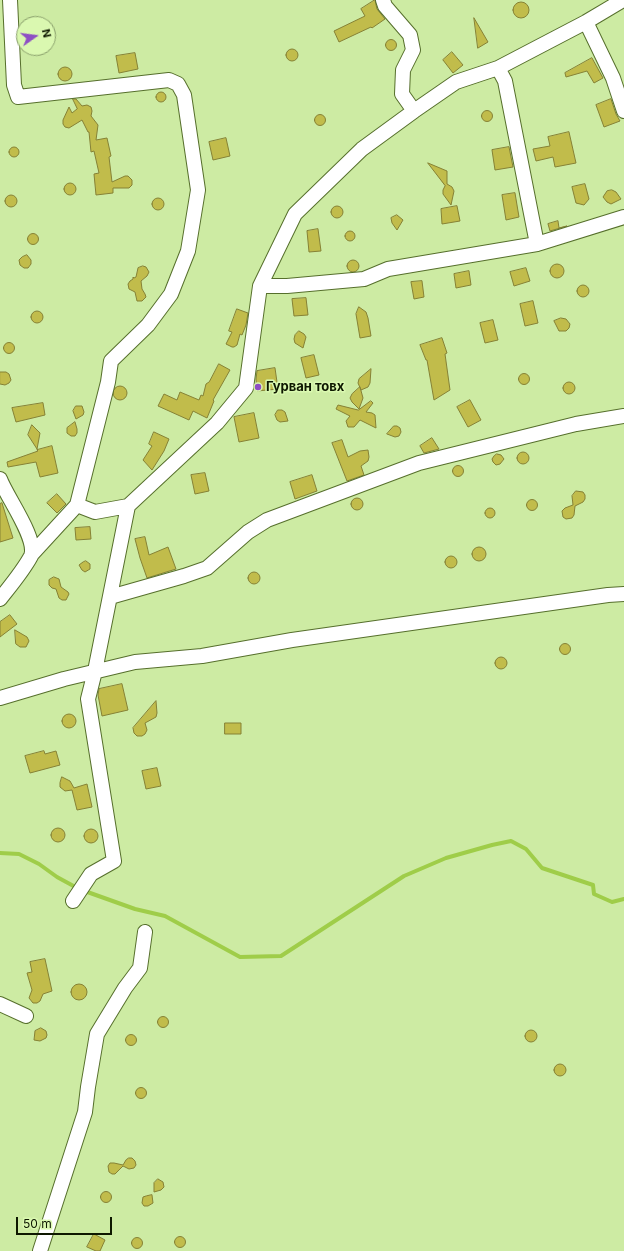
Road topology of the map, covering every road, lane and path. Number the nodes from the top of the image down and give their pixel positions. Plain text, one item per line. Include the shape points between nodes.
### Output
1 (10, 0) edge
2 (383, 0) edge
3 (623, 0) edge
4 (586, 22) junction
5 (498, 68) junction
6 (414, 111) junction
7 (624, 111) edge
8 (624, 217) edge
9 (537, 244) junction
10 (260, 286) junction
11 (624, 416) edge
12 (0, 479) edge
13 (77, 505) junction
14 (128, 506) junction
15 (32, 554) junction
16 (624, 594) edge
17 (110, 597) junction
18 (0, 599) edge
19 (95, 671) junction
20 (0, 698) edge
21 (77, 895) dead end
22 (145, 932) dead end
23 (0, 1004) edge
24 (26, 1016) dead end
25 (40, 1251) edge

1 - 13 street via 14,84 18,97 169,80 178,84 184,95 198,190 188,251 171,294 148,326 111,361
2 - 6 street via 385,6 410,35 413,50 402,70 402,94
3 - 4 street
4 - 5 street
4 - 7 street via 613,78
5 - 6 street via 456,82
5 - 9 street via 506,81
6 - 10 street via 362,149 295,214
8 - 9 street
9 - 10 street via 388,269 364,279
10 - 14 street via 246,388 217,423
11 - 17 street via 576,424 419,463 267,520 248,532 207,568
12 - 15 street via 30,536
13 - 14 street via 95,512
13 - 15 street
14 - 17 street
15 - 18 street
16 - 19 street via 292,640 202,656 135,662
17 - 19 street
19 - 20 street
19 - 21 street via 88,699 114,861 91,874
22 - 25 street via 140,968 97,1034 85,1112
23 - 24 street

